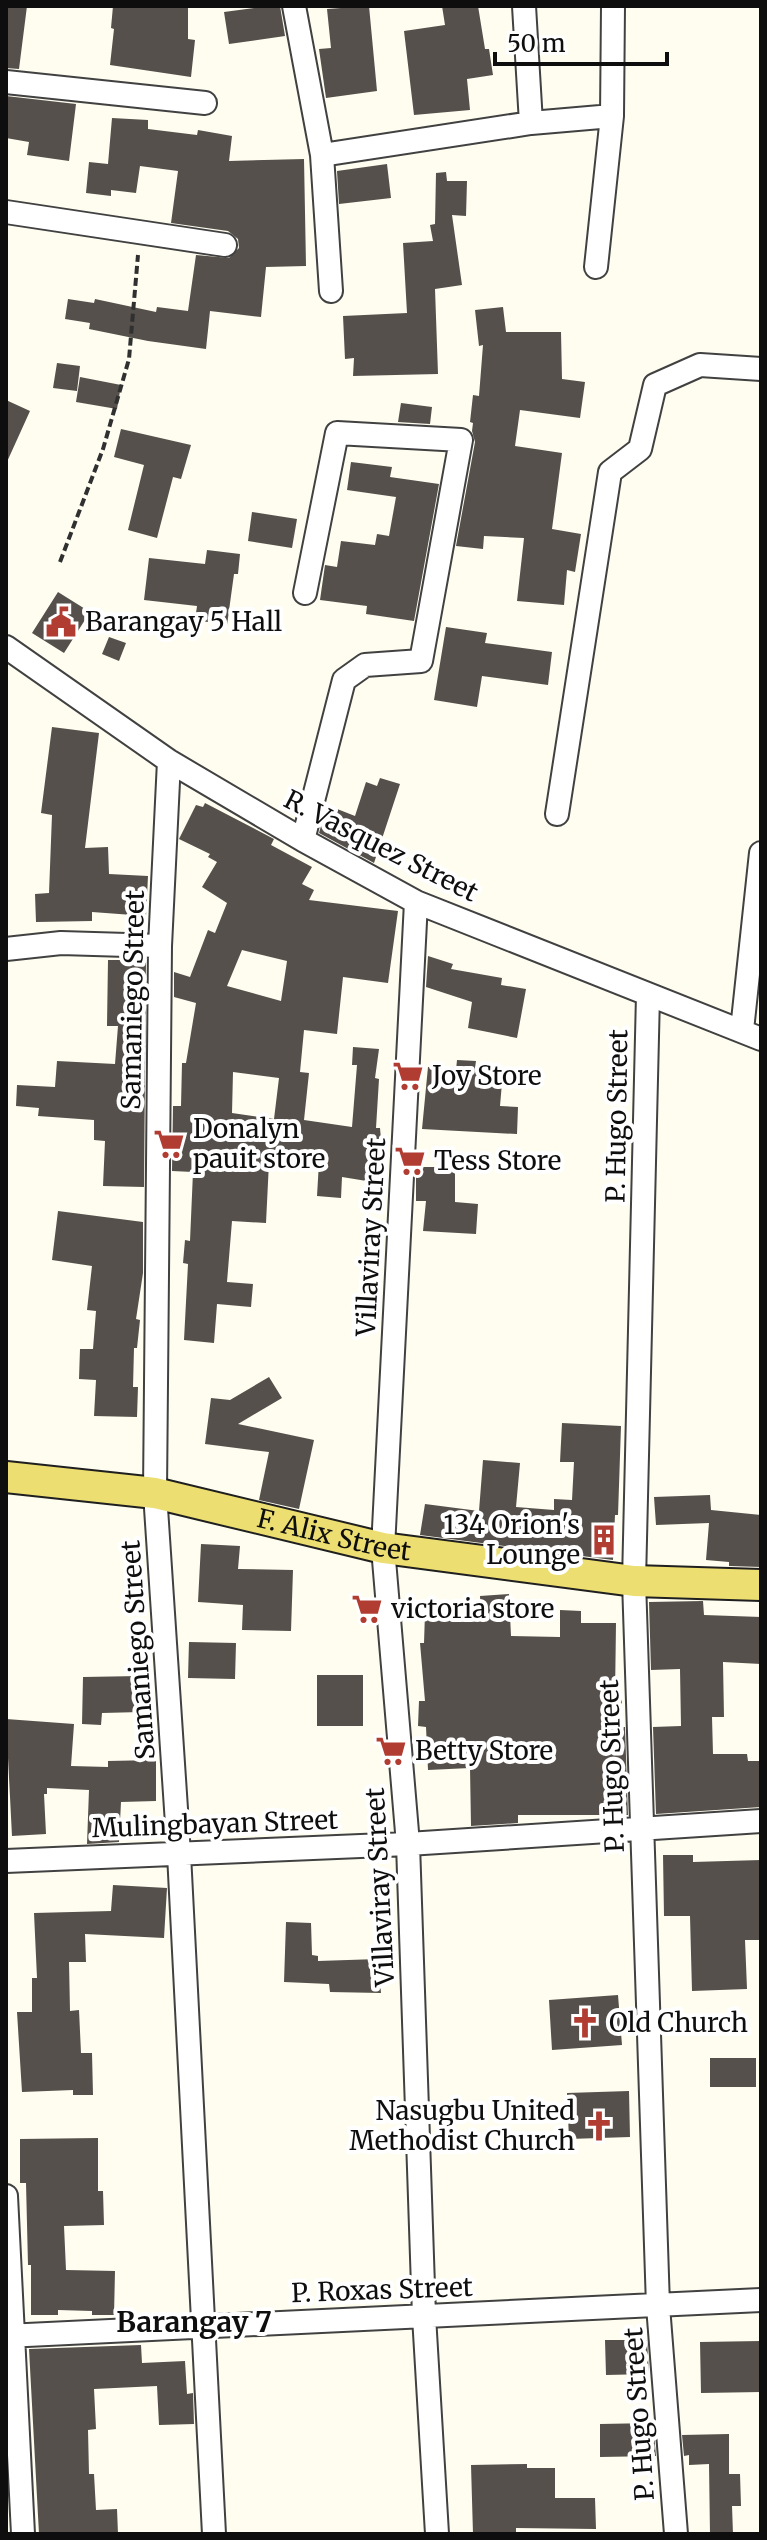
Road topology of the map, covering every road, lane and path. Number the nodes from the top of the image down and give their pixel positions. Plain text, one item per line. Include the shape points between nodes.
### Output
1 (524, 6) edge
2 (613, 6) edge
3 (300, 7) edge
4 (6, 82) edge
5 (205, 103) dead end
6 (612, 116) junction
7 (531, 123) junction
8 (322, 155) junction
9 (6, 212) edge
10 (140, 233) junction
11 (225, 245) dead end
12 (596, 267) dead end
13 (331, 291) dead end
14 (761, 369) edge
15 (60, 562) dead end
16 (305, 593) dead end
17 (6, 647) edge
18 (169, 761) junction
19 (557, 814) dead end
20 (303, 840) junction
21 (761, 853) edge
22 (416, 902) junction
23 (160, 946) junction
24 (6, 949) edge
25 (648, 995) junction
26 (751, 1034) edge
27 (6, 1477) edge
28 (155, 1493) junction
29 (383, 1548) junction
30 (634, 1581) junction
31 (761, 1585) edge
32 (761, 1821) edge
33 (642, 1829) junction
34 (408, 1844) junction
35 (179, 1854) junction
36 (6, 1861) edge
37 (6, 2196) edge
38 (761, 2300) edge
39 (658, 2306) junction
40 (424, 2316) junction
41 (203, 2326) junction
42 (9, 2336) edge
43 (23, 2534) edge
44 (214, 2534) edge
45 (437, 2534) edge
46 (676, 2534) edge

1 - 7 street
2 - 6 street
3 - 8 street
4 - 5 street
6 - 7 street
6 - 12 street
7 - 8 street
8 - 13 street
9 - 10 street
10 - 11 street
10 - 15 path via 129,359 103,449
14 - 19 street via 700,365 655,385 640,449 610,472
16 - 20 street via 337,433 461,440 421,661 365,665 344,680
17 - 18 street, R. Vasquez Street
18 - 20 street, R. Vasquez Street
18 - 23 street, Samaniego Street
20 - 22 street, R. Vasquez Street
21 - 26 street
22 - 25 street, R. Vasquez Street
22 - 29 street, Villaviray Street
23 - 24 street via 61,943
23 - 28 street, Samaniego Street
25 - 26 street, R. Vasquez Street
25 - 30 street, P. Hugo Street
27 - 28 main road, F. Alix Street
28 - 29 main road, F. Alix Street
28 - 35 street, Samaniego Street
29 - 30 main road, F. Alix Street
29 - 34 street, Villaviray Street
30 - 31 main road, F. Alix Street
30 - 33 street, P. Hugo Street
32 - 33 street, Mulingbayan Street
33 - 34 street, Mulingbayan Street
33 - 39 street, P. Hugo Street
34 - 35 street, Mulingbayan Street
34 - 40 street, Villaviray Street
35 - 36 street, Mulingbayan Street
35 - 41 street, Samaniego Street
37 - 42 street
38 - 39 street, P. Roxas Street
39 - 40 street, P. Roxas Street
39 - 46 street, P. Hugo Street
40 - 41 street, P. Roxas Street
40 - 45 street, Villaviray Street
41 - 42 street, P. Roxas Street
41 - 44 street, Samaniego Street
42 - 43 street

